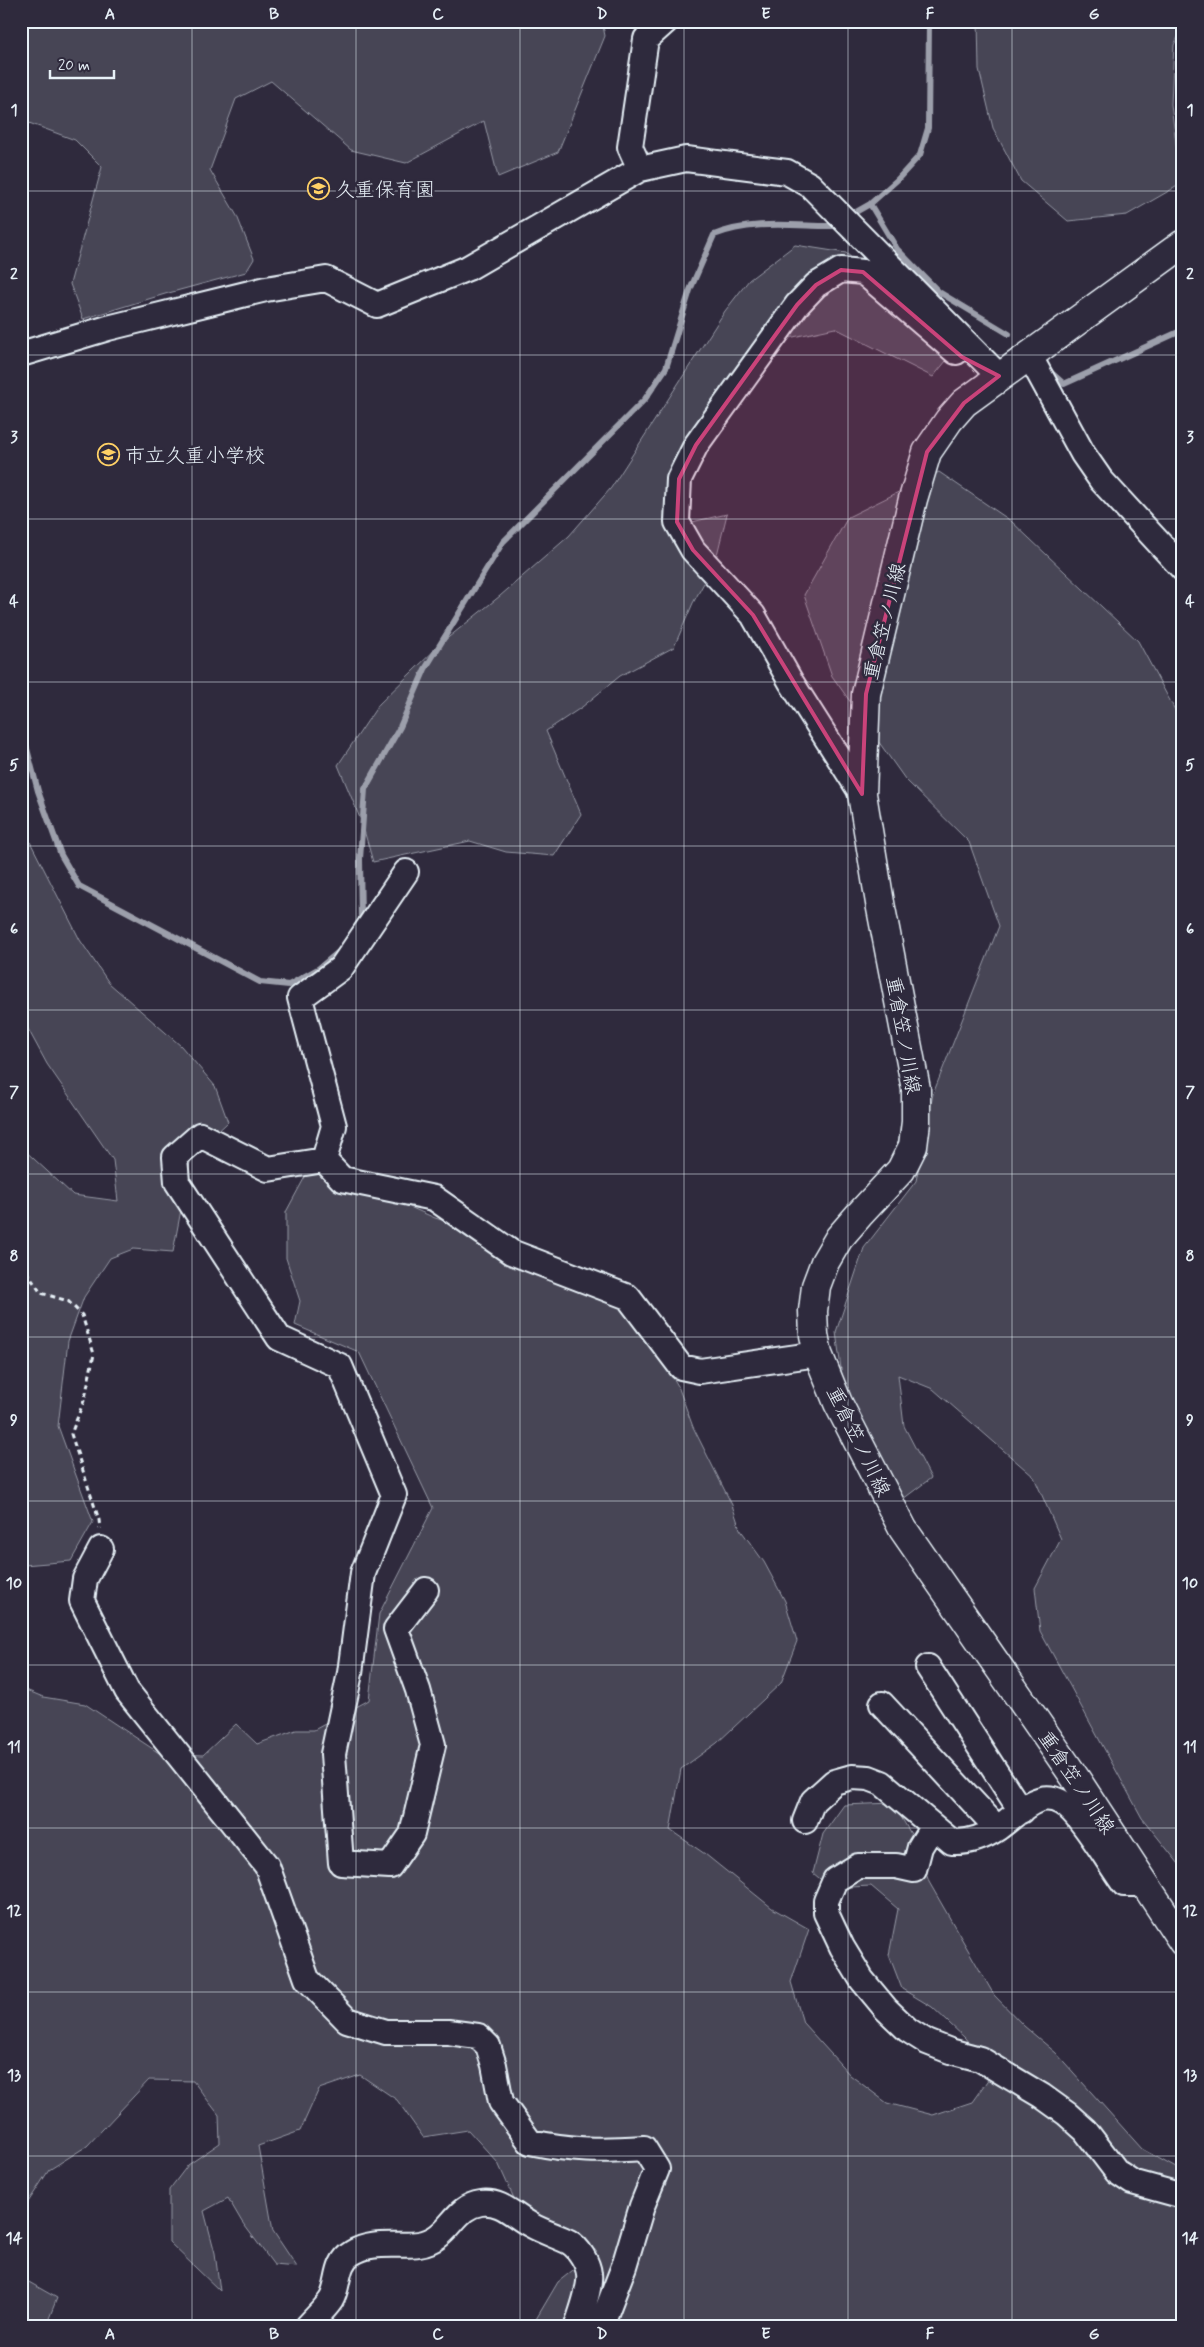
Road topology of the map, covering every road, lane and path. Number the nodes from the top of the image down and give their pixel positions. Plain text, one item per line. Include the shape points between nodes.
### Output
1 (666, 21) edge
2 (640, 169) junction
3 (1183, 244) edge
4 (21, 354) edge
5 (1029, 355) junction
6 (1000, 376) junction
7 (1183, 569) edge
8 (862, 794) junction
9 (406, 872) dead end
10 (324, 1160) junction
11 (21, 1264) edge
12 (818, 1354) junction
13 (101, 1549) joint
14 (426, 1590) dead end
15 (928, 1667) dead end
16 (882, 1704) dead end
17 (1021, 1811) junction
18 (806, 1821) dead end
19 (933, 1826) junction
20 (997, 1828) junction
21 (1146, 1884) junction
22 (1183, 1942) edge
23 (1183, 2196) edge
24 (308, 2326) edge
25 (577, 2326) edge
26 (601, 2326) edge

1 - 2 street via 646,39 630,147
2 - 4 street via 468,268 377,305 326,279 266,289 108,328
2 - 6 street via 686,159 786,172 810,186 837,210
3 - 5 main road, 重倉笠ノ川線
5 - 6 main road, 重倉笠ノ川線
5 - 7 street via 1100,480
6 - 8 main road, 重倉笠ノ川線 via 964,403 927,452 866,694
6 - 8 street via 962,357 863,272 841,270 816,285 797,306 696,445 679,479 677,522 693,550 753,615
8 - 12 main road, 重倉笠ノ川線 via 916,1089 916,1122 913,1146 901,1170 839,1238 825,1262 816,1286 813,1311
9 - 10 street via 341,968 300,998 334,1126
10 - 12 street via 342,1179 434,1198 510,1252 628,1297 680,1366 700,1371
10 - 14 street via 268,1170 200,1135 175,1157 177,1182 279,1338 340,1366 394,1495 363,1573 350,1673 333,1754 341,1863 390,1866 412,1834 433,1745 396,1629
11 - 13 path via 41,1293 68,1301 82,1316 94,1354 85,1398 71,1434 99,1520
12 - 21 main road, 重倉笠ノ川線 via 838,1403 903,1530
13 - 26 street via 85,1580 82,1601 127,1691 267,1866 307,1979 347,2020 386,2032 448,2032 478,2036 488,2046 501,2102 530,2142 598,2151 644,2148 657,2169
15 - 17 street
16 - 20 street
17 - 20 street
17 - 21 street via 1044,1798 1058,1800 1073,1812 1124,1884
18 - 19 street via 813,1800 834,1782 852,1777 882,1783
19 - 20 street via 952,1842 967,1842
19 - 23 street via 920,1847 914,1870 896,1866 858,1866 835,1880 826,1901 826,1912 862,1980 908,2030 927,2042 980,2059 1067,2114 1085,2130 1117,2172 1132,2182
21 - 22 main road, 重倉笠ノ川線
24 - 25 street via 332,2300 341,2266 353,2252 374,2246 420,2244 440,2236 464,2209 480,2203 497,2203 531,2225 571,2243 582,2255 589,2274

